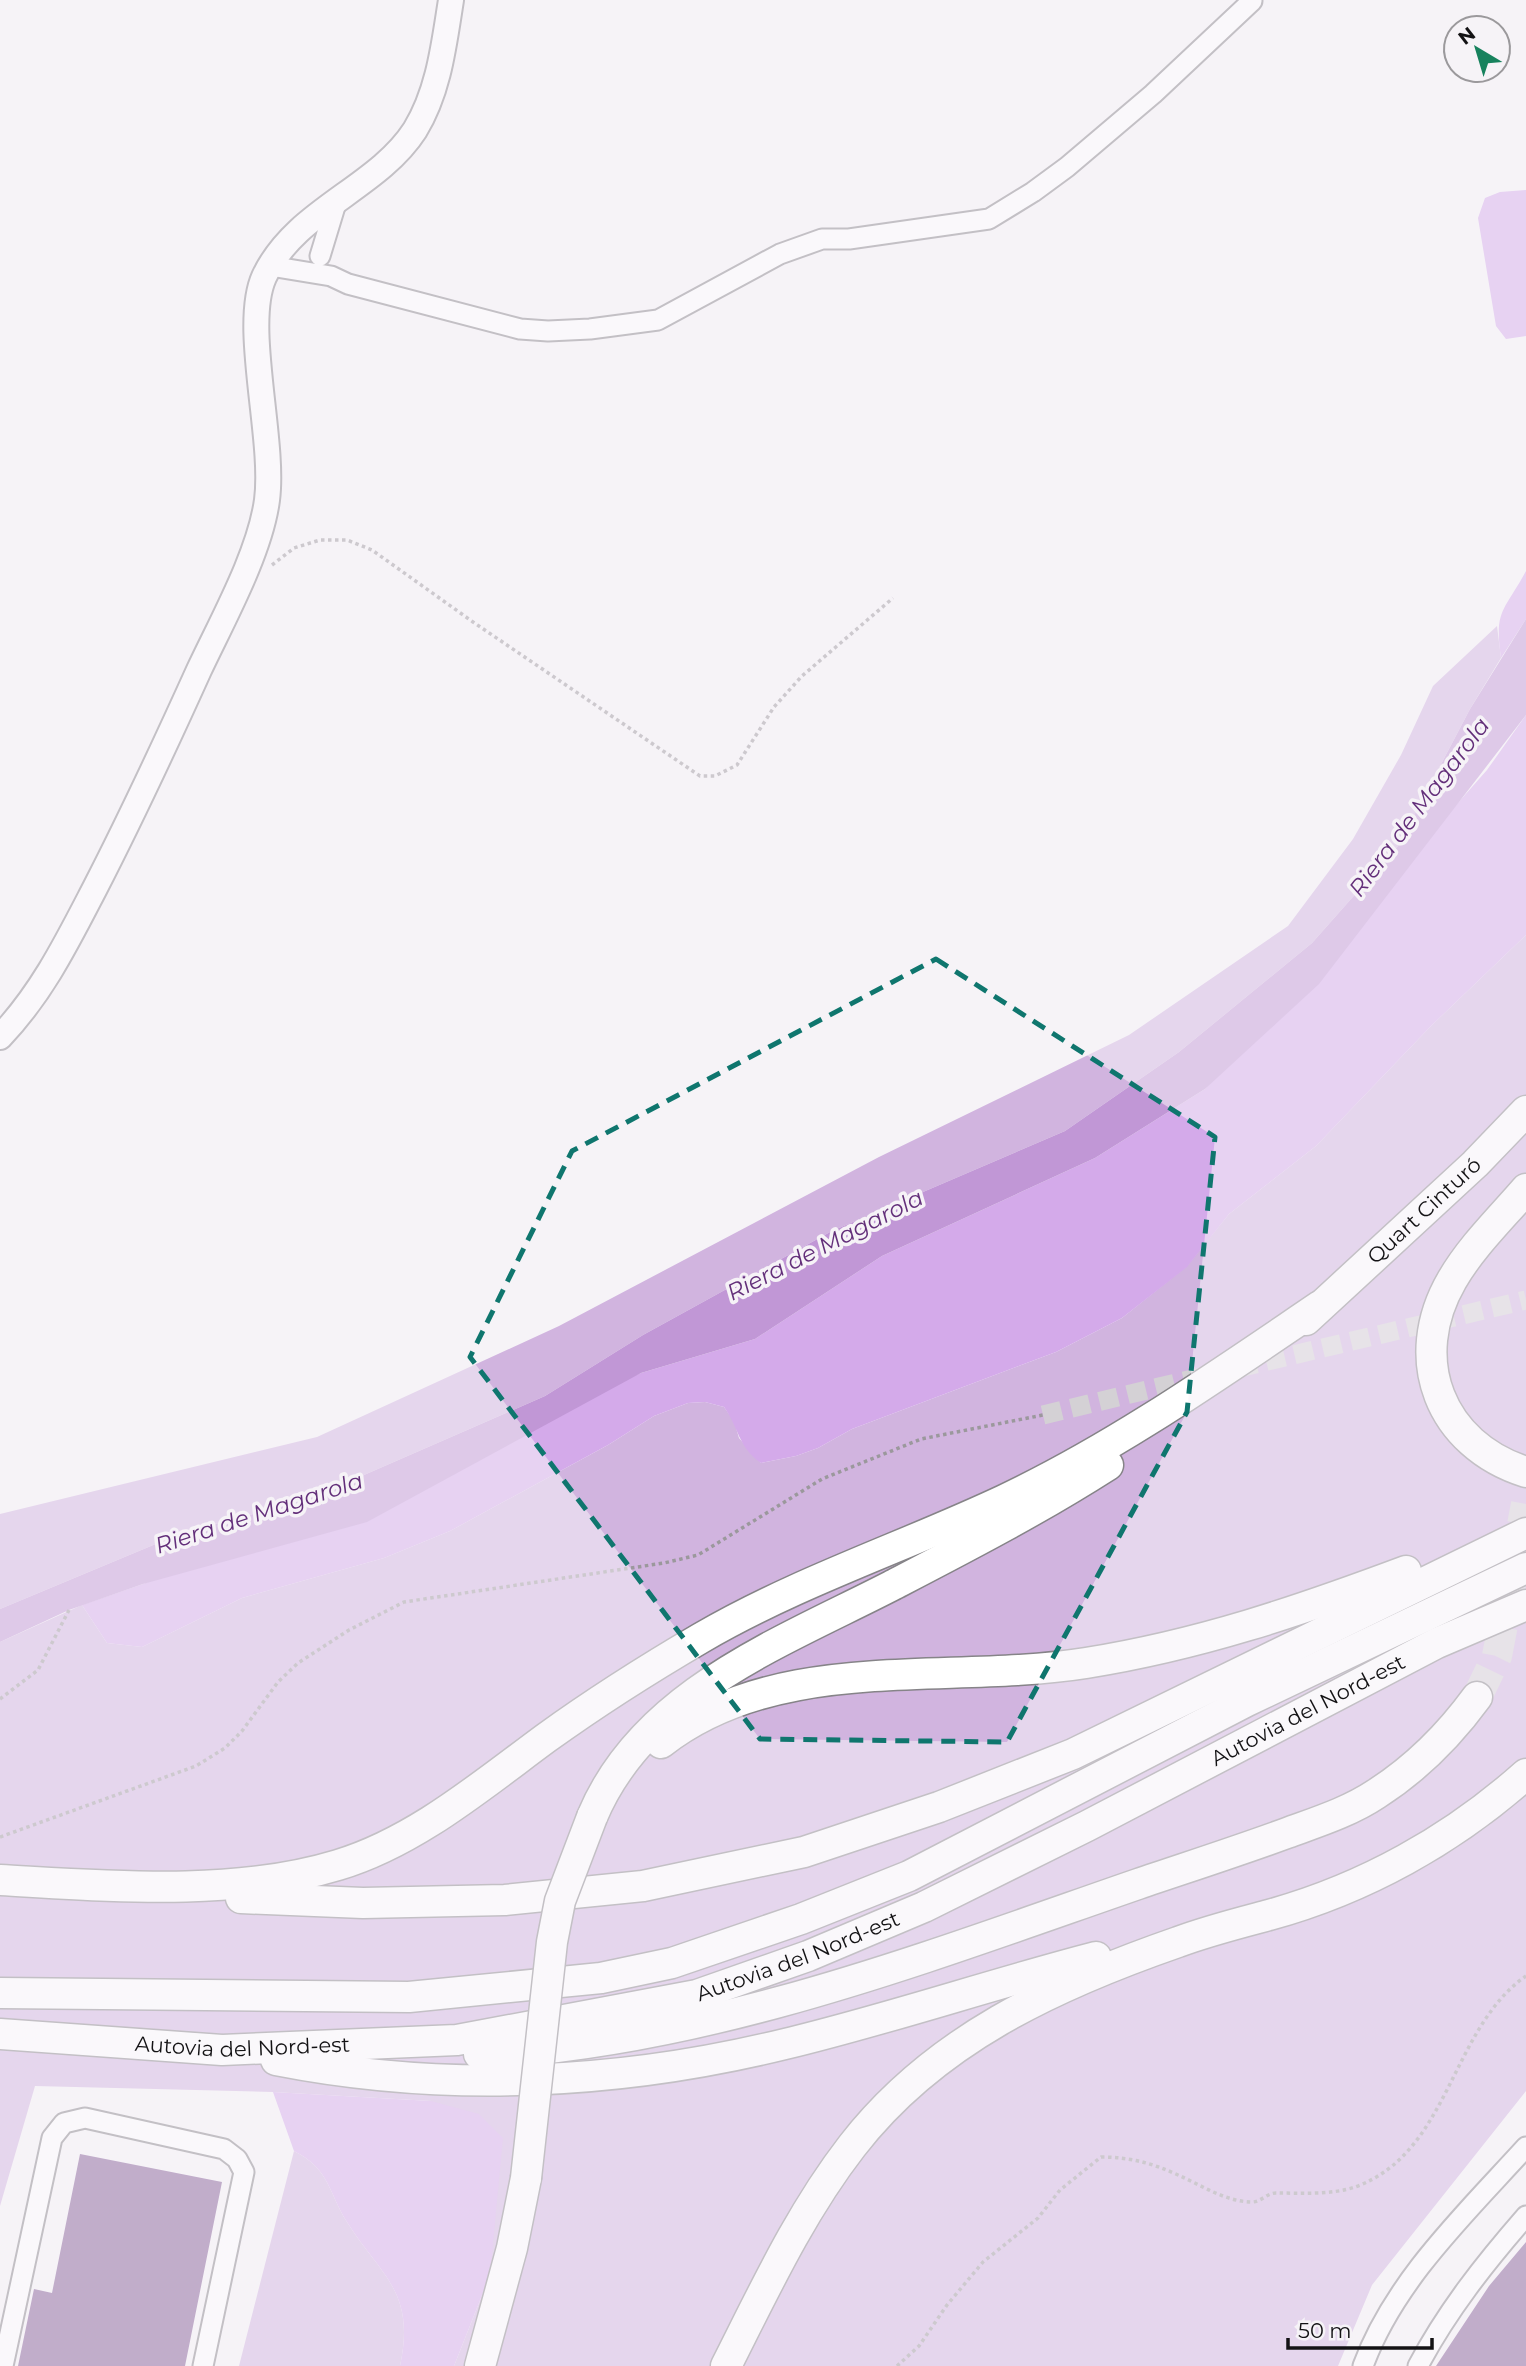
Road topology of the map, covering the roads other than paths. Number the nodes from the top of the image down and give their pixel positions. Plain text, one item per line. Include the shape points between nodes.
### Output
1 (451, 0) edge
2 (1252, 1) edge
3 (337, 199) junction
4 (300, 231) junction
5 (320, 256) junction
6 (270, 266) junction
7 (331, 276) junction
8 (0, 1037) edge
9 (1526, 1111) edge
10 (1526, 1189) edge
11 (1320, 1306) junction
12 (1526, 1472) edge
13 (1526, 1521) edge
14 (1526, 1533) edge
15 (1526, 1567) edge
16 (1526, 1605) edge
17 (1477, 1696) tunnel mouth
18 (1526, 1774) edge
19 (592, 1817) junction
20 (0, 1880) edge
21 (140, 1887) junction
22 (1178, 1941) junction
23 (12, 1994) edge
24 (0, 2034) edge
25 (336, 2046) junction
26 (222, 2050) junction
27 (1526, 2147) edge
28 (1526, 2216) edge
29 (3, 2366) edge
30 (203, 2366) edge
31 (480, 2366) edge
32 (726, 2366) edge
33 (1363, 2366) edge
34 (1418, 2366) edge

1 - 3 main road via 442,59 428,106 414,132
2 - 7 street via 1067,167 989,219 821,239 780,254 658,320 590,329 520,328
3 - 4 main road
3 - 5 street
4 - 5 street
4 - 6 main road
5 - 7 street
6 - 7 street
6 - 8 main road via 258,305 271,472 266,505 238,586 81,915 36,996
9 - 11 highway, Quart Cinturó via 1457,1182
10 - 12 highway via 1450,1283 1430,1354 1437,1390 1457,1428 1498,1462
11 - 19 highway via 1265,1356 1034,1512 768,1649 691,1695 626,1757
11 - 21 highway via 1222,1373 1078,1461 1006,1499 705,1636 614,1691 447,1810 385,1845 341,1864 281,1879
13 - 19 highway via 1299,1611 1196,1642 1030,1671 806,1683 728,1703 662,1742
14 - 21 highway via 1073,1754 939,1807 804,1852 643,1886 505,1900 363,1903 172,1896
15 - 23 highway, Autovia del Nord-est via 1247,1701 909,1876 672,1963 601,1978 409,1997
16 - 25 highway, Autovia del Nord-est via 1437,1643 924,1907 752,1977 696,1995 514,2031 457,2040
17 - 25 highway via 1428,1752 1353,1807 1248,1848 810,1993 670,2029 546,2049 444,2056
18 - 22 highway via 1454,1830 1399,1863 1315,1899
19 - 31 highway, bridge via 564,1889 552,1942 526,2178
20 - 21 highway
22 - 26 highway via 1024,1976 785,2044 600,2076 422,2080 345,2074
22 - 32 highway via 1013,2010 944,2055 905,2088 859,2138 818,2195
24 - 26 highway, Autovia del Nord-est
25 - 26 highway, Autovia del Nord-est
27 - 33 street via 1436,2246 1374,2335
28 - 34 street via 1437,2329
29 - 30 street via 52,2138 64,2123 85,2118 224,2149 244,2172

